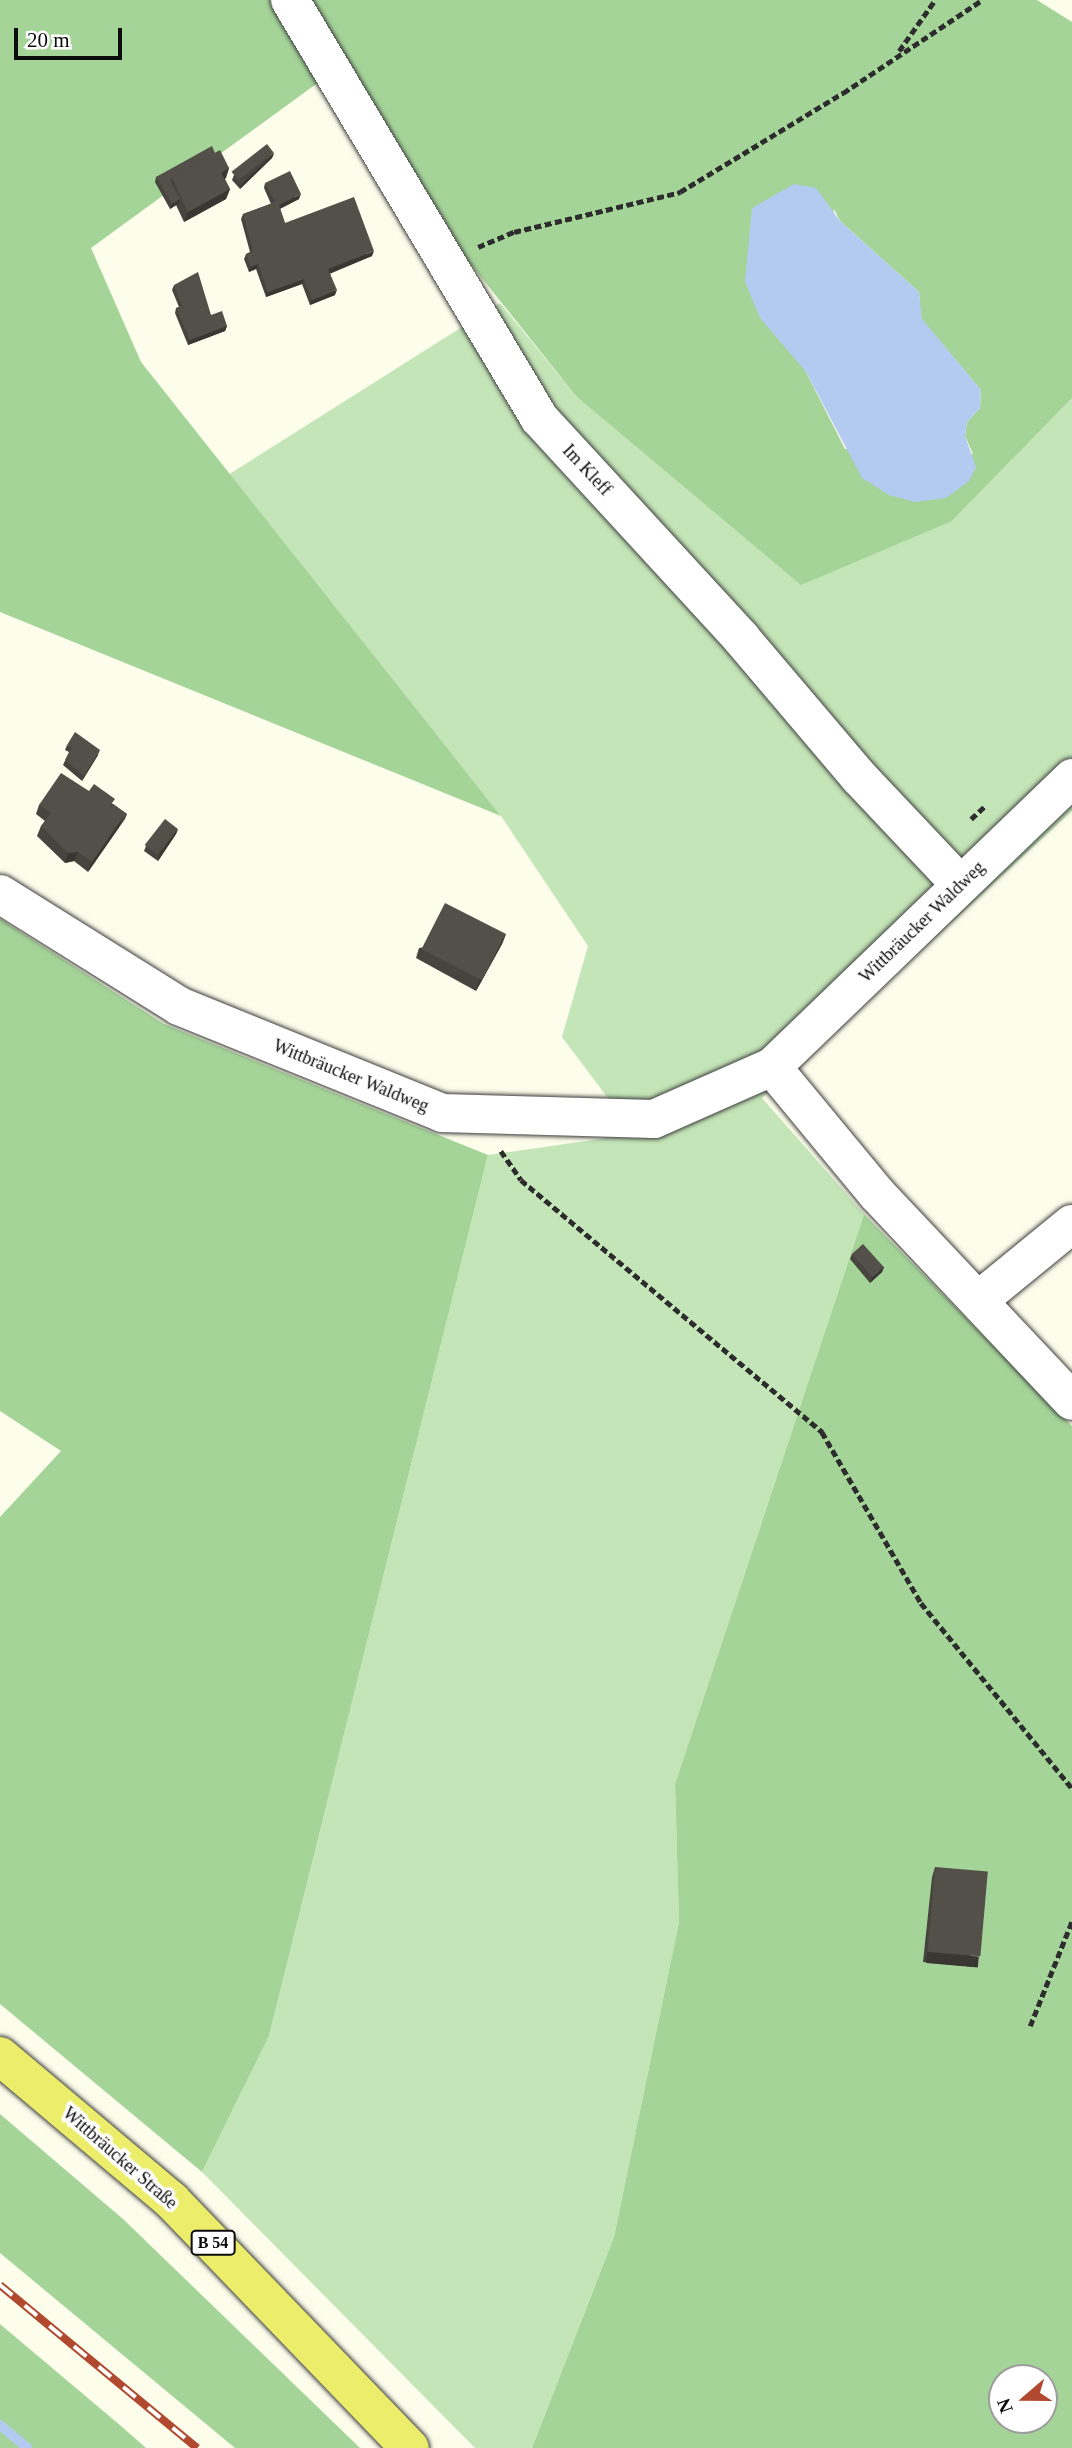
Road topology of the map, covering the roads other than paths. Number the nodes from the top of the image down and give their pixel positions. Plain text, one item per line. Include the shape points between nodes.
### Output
1 (290, 0) edge
2 (1072, 778) edge
3 (960, 884) junction
4 (0, 894) edge
5 (772, 1067) junction
6 (1072, 1224) edge
7 (979, 1300) junction
8 (1072, 1401) edge
9 (0, 2056) edge
10 (410, 2448) edge

1 - 3 street, Im Kleff via 539,418
2 - 3 street, Wittbräucker Waldweg
3 - 5 street, Wittbräucker Waldweg
4 - 5 street, Wittbräucker Waldweg via 179,1006 442,1113 654,1119
5 - 7 street via 877,1194
6 - 7 street
7 - 8 street
9 - 10 main road, Wittbräucker Straße / B 54 via 172,2201

